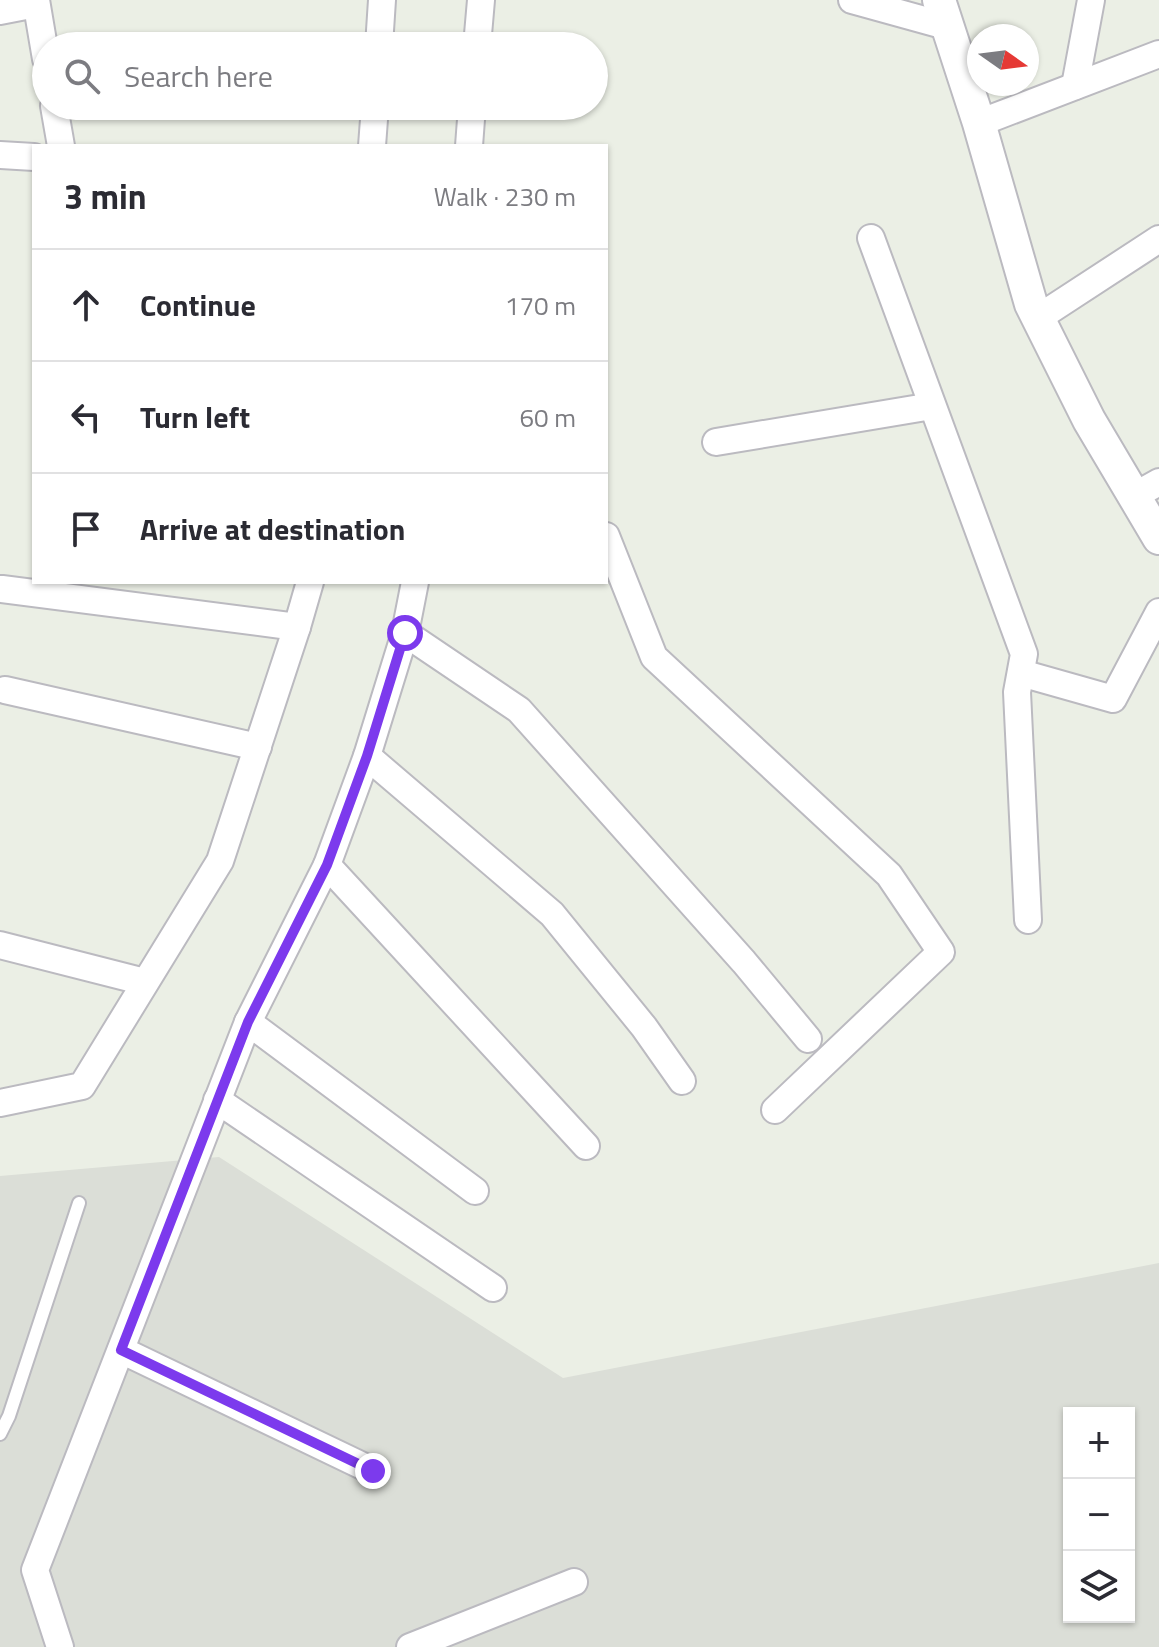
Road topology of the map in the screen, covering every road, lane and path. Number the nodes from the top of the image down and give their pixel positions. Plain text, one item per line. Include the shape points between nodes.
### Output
1 (382, 0) edge
2 (481, 0) edge
3 (852, 0) edge
4 (1091, 0) edge
5 (36, 2) edge
6 (0, 11) edge
7 (942, 13) edge
8 (41, 32) edge
9 (380, 32) edge
10 (478, 32) edge
11 (1159, 54) edge
12 (1075, 86) junction
13 (56, 120) edge
14 (374, 120) edge
15 (471, 120) edge
16 (979, 123) junction
17 (61, 144) edge
18 (372, 144) edge
19 (469, 144) edge
20 (0, 155) edge
21 (32, 157) edge
22 (871, 238) dead end
23 (1159, 239) edge
24 (1038, 318) junction
25 (932, 406) junction
26 (716, 442) dead end
27 (1147, 489) edge
28 (1159, 538) edge
29 (608, 541) edge
30 (309, 584) edge
31 (415, 584) edge
32 (2, 589) edge
33 (1159, 612) edge
34 (297, 627) junction
35 (405, 633) junction
36 (1021, 673) junction
37 (5, 690) dead end
38 (258, 747) junction
39 (367, 756) junction
40 (327, 865) junction
41 (1028, 920) dead end
42 (0, 945) edge
43 (145, 982) junction
44 (248, 1022) junction
45 (808, 1039) dead end
46 (682, 1081) dead end
47 (217, 1100) junction
48 (0, 1103) edge
49 (775, 1110) dead end
50 (586, 1146) dead end
51 (475, 1191) dead end
52 (79, 1203) dead end
53 (493, 1288) dead end
54 (121, 1350) junction
55 (0, 1434) edge
56 (373, 1471) dead end
57 (574, 1582) dead end
58 (60, 1647) edge
59 (410, 1647) edge

1 - 9 street
2 - 10 street
3 - 7 street
4 - 12 street
5 - 6 street
5 - 8 street
7 - 16 street
11 - 12 street
12 - 16 street
13 - 17 street
14 - 18 street
15 - 19 street
16 - 24 street
20 - 21 street
22 - 25 street
23 - 24 street
24 - 27 street via 1089,420
25 - 26 street
25 - 36 street via 1024,654
27 - 28 street
29 - 49 street via 654,657 889,875 941,952
30 - 34 street
31 - 35 street
32 - 34 street
33 - 36 street via 1113,699
34 - 38 street
35 - 39 street
35 - 45 street via 519,710
36 - 41 street via 1017,692
37 - 38 street
38 - 43 street via 220,861
39 - 40 street
39 - 46 street via 552,914
40 - 44 street
40 - 50 street
42 - 43 street
43 - 48 street via 82,1086
44 - 47 street
44 - 51 street
47 - 53 street
47 - 54 street
52 - 55 lane
54 - 56 street
54 - 58 street via 35,1570
57 - 59 street

